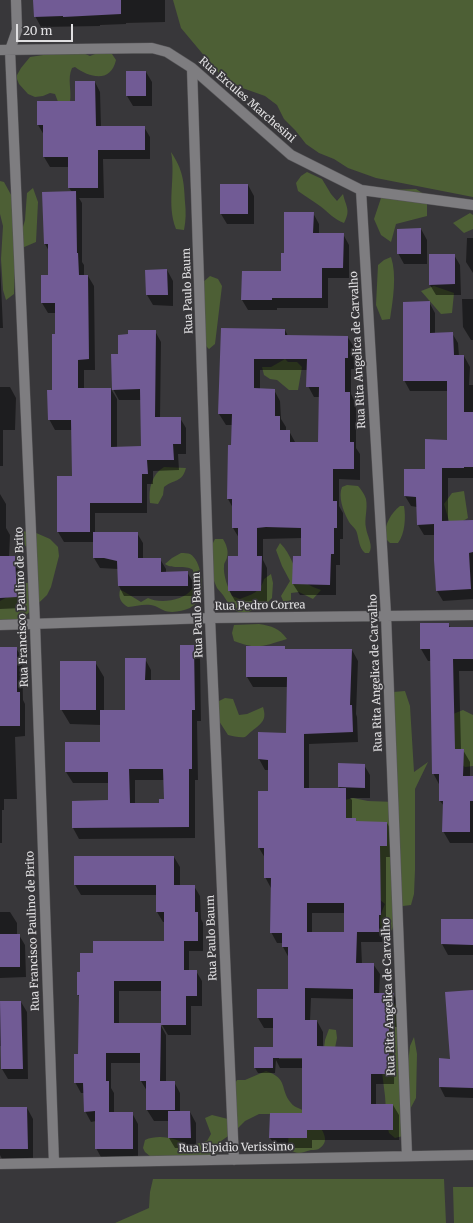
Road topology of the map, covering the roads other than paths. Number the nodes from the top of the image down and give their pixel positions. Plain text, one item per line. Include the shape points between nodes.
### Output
1 (16, 0) edge
2 (5, 50) edge
3 (192, 68) junction
4 (361, 190) junction
5 (473, 205) edge
6 (473, 615) edge
7 (386, 616) junction
8 (210, 618) junction
9 (35, 624) junction
10 (0, 625) edge
11 (473, 1154) edge
12 (407, 1155) junction
13 (234, 1160) junction
14 (54, 1163) junction
15 (0, 1164) edge

1 - 2 street via 17,30
2 - 3 street, Rua Ercules Marchesini via 152,48 167,52
2 - 9 street, Rua Francisco Paulino de Brito
3 - 4 street, Rua Ercules Marchesini via 291,155
3 - 8 street, Rua Paulo Baum
4 - 5 street, Rua Ercules Marchesini
4 - 7 street, Rua Rita Angelica de Carvalho
6 - 7 street, Rua Pedro Correa
7 - 8 street, Rua Pedro Correa
7 - 12 street, Rua Rita Angelica de Carvalho
8 - 9 street, Rua Pedro Correa
8 - 13 street, Rua Paulo Baum
9 - 10 street, Rua Pedro Correa
9 - 14 street, Rua Francisco Paulino de Brito
11 - 12 street, Rua Elpidio Verissimo
12 - 13 street, Rua Elpidio Verissimo
13 - 14 street, Rua Elpidio Verissimo
14 - 15 street, Rua Elpidio Verissimo

